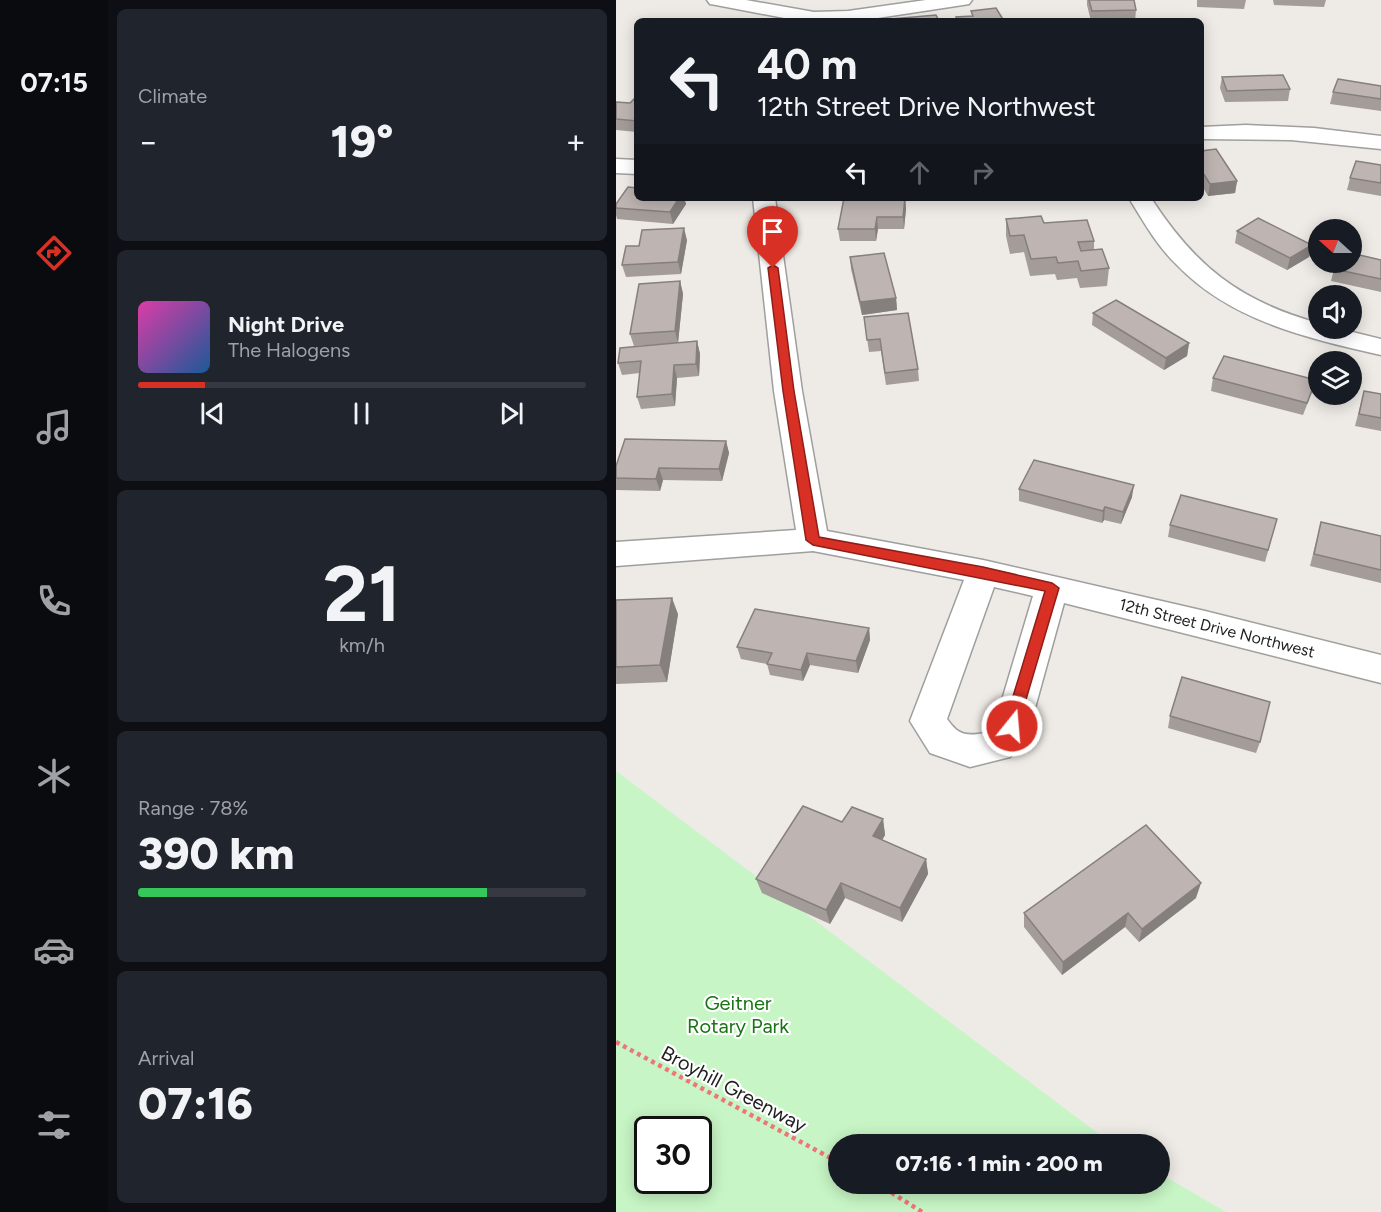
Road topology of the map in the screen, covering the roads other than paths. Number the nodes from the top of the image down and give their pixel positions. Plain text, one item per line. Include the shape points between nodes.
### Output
1 (723, 0) edge
2 (963, 0) edge
3 (1204, 133) edge
4 (1381, 143) edge
5 (616, 166) edge
6 (634, 167) edge
7 (764, 201) edge
8 (1142, 201) edge
9 (1381, 347) edge
10 (813, 540) junction
11 (616, 554) edge
12 (983, 572) junction
13 (1052, 588) junction
14 (1381, 669) edge

1 - 2 street via 794,16 824,18
3 - 4 street via 1275,132
5 - 6 street
7 - 10 street via 788,391
8 - 9 street via 1184,260 1217,287 1288,323
10 - 11 street, 12th Street Drive Northwest
10 - 12 street, 12th Street Drive Northwest
12 - 13 street, 12th Street Drive Northwest
12 - 13 street via 928,720 943,742 970,751 997,746 1012,726
13 - 14 street, 12th Street Drive Northwest

